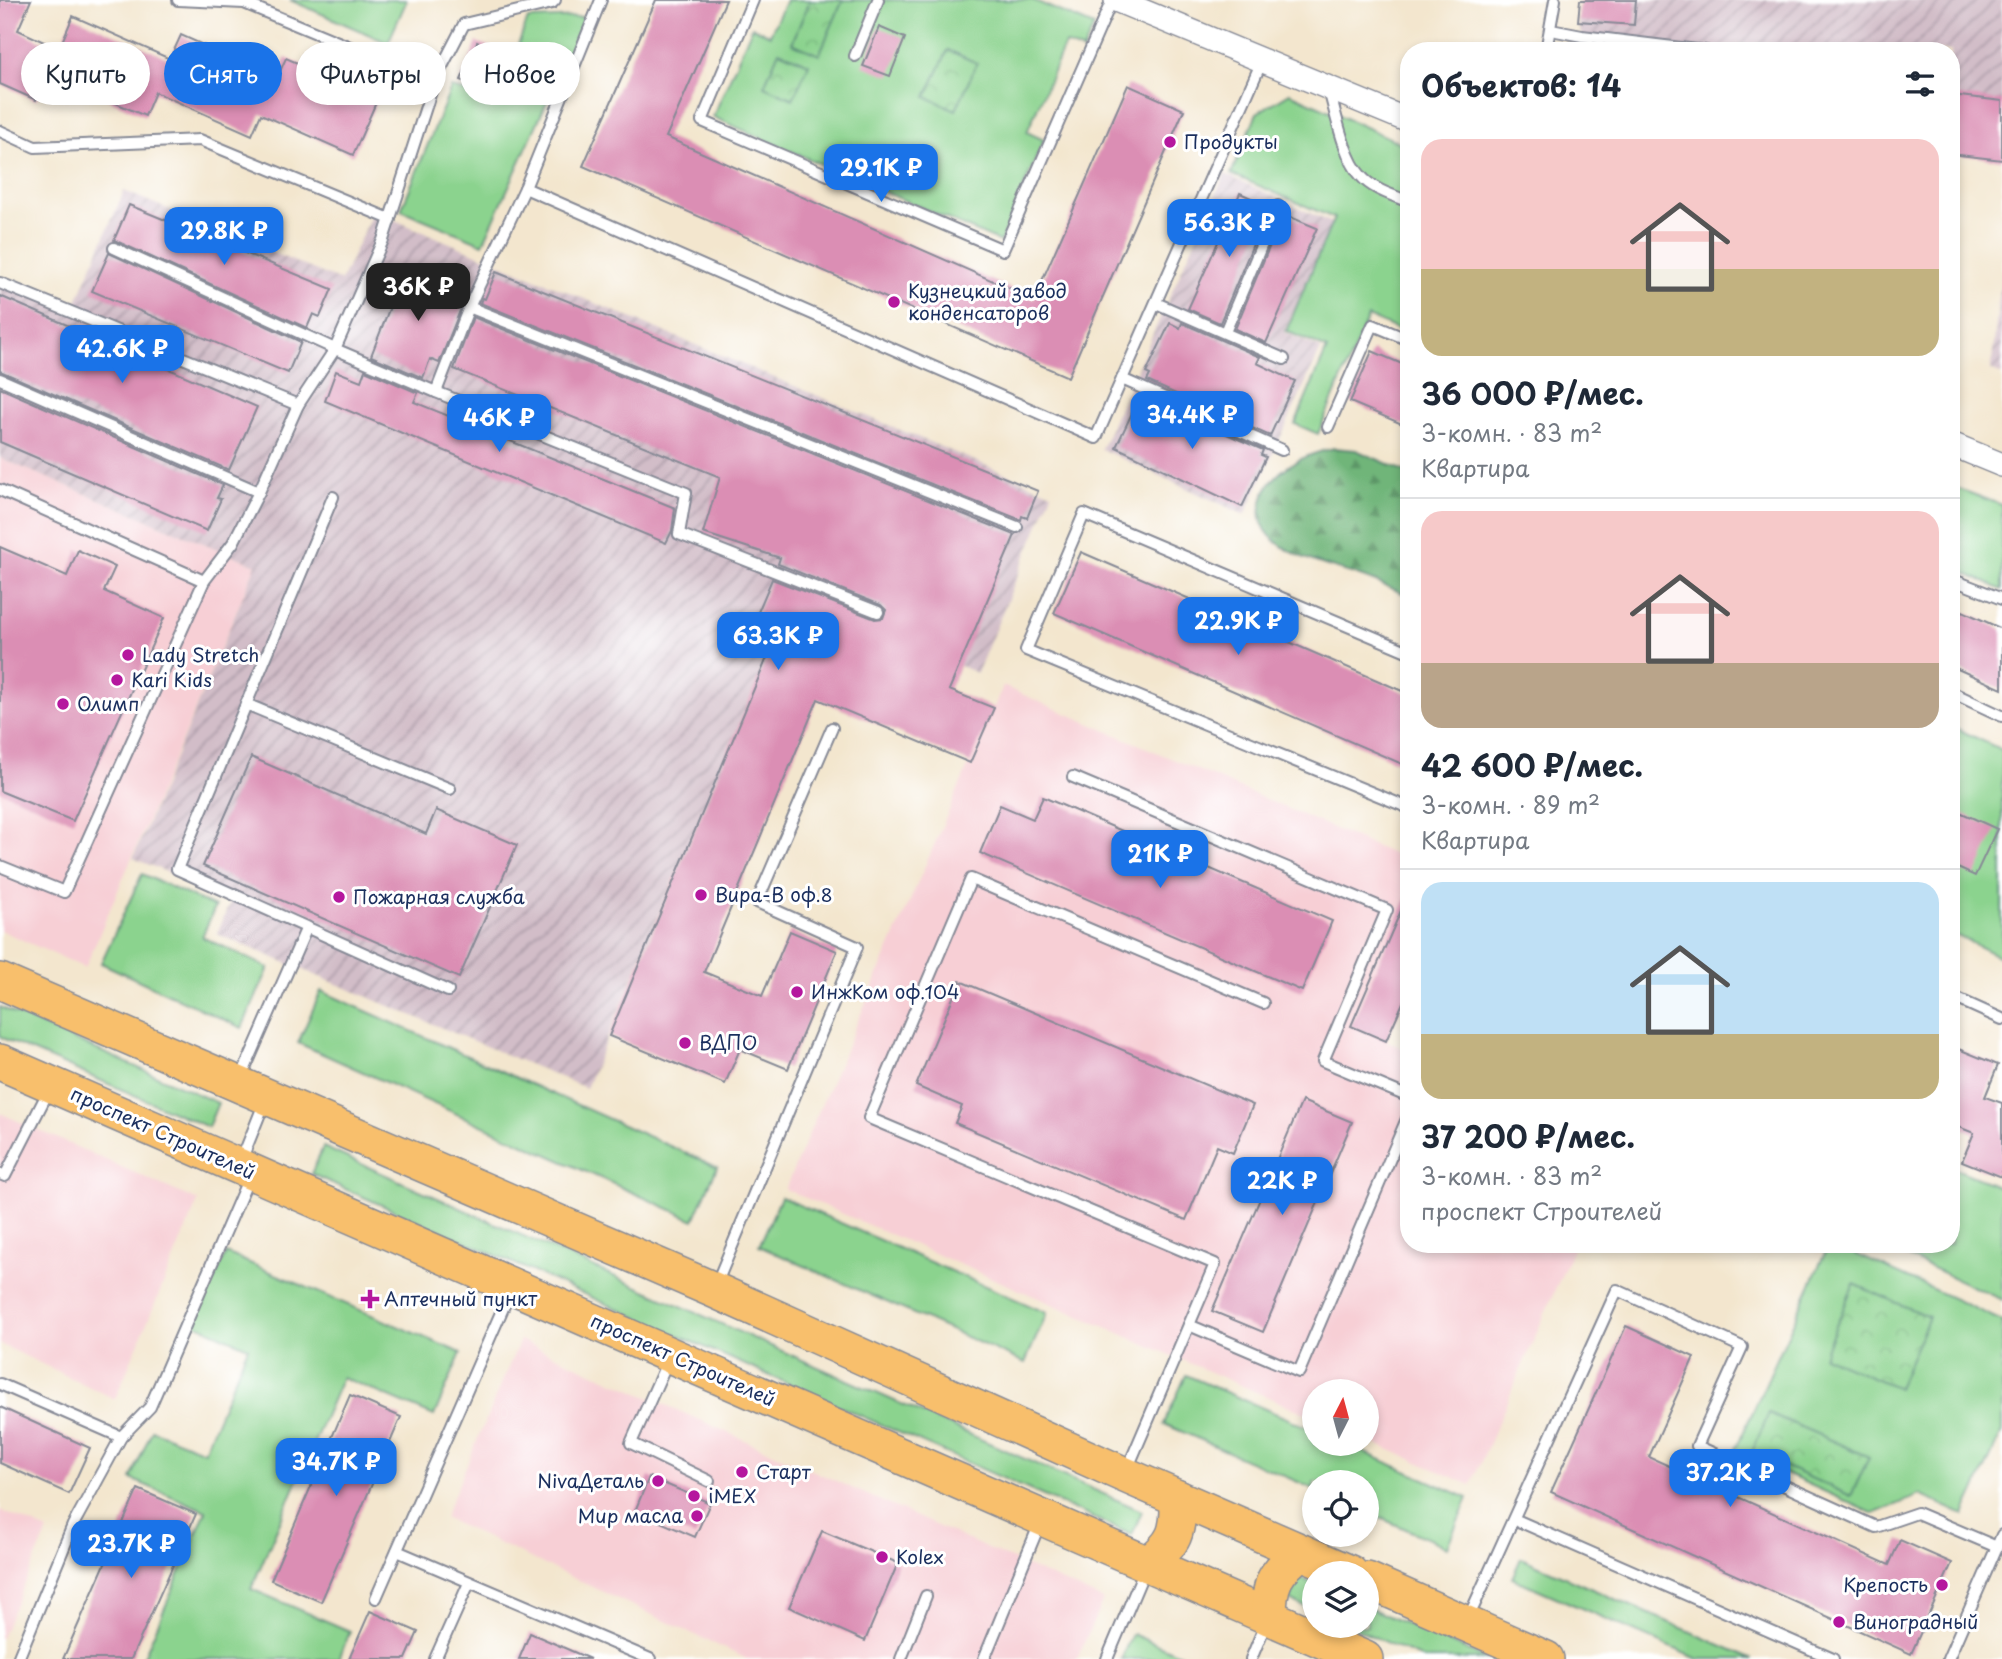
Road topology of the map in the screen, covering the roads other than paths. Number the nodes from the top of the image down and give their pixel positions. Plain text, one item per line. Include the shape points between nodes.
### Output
1 (178, 0) edge
2 (555, 0) edge
3 (601, 0) edge
4 (753, 0) edge
5 (878, 0) edge
6 (1114, 0) edge
7 (1555, 0) edge
8 (1551, 30) junction
9 (338, 42) edge
10 (1548, 42) edge
11 (1631, 42) edge
12 (855, 56) dead end
13 (446, 59) edge
14 (1262, 61) junction
15 (1328, 87) junction
16 (427, 105) edge
17 (1400, 117) edge
18 (0, 131) edge
19 (525, 188) junction
20 (1400, 198) edge
21 (1278, 206) dead end
22 (390, 219) junction
23 (114, 248) dead end
24 (0, 283) edge
25 (1156, 303) junction
26 (469, 307) junction
27 (1225, 332) junction
28 (1400, 336) edge
29 (335, 349) junction
30 (1284, 359) dead end
31 (0, 379) edge
32 (1122, 379) junction
33 (436, 393) junction
34 (298, 405) junction
35 (1328, 426) dead end
36 (1960, 448) edge
37 (1282, 450) dead end
38 (2002, 465) edge
39 (0, 490) edge
40 (259, 492) junction
41 (333, 497) dead end
42 (1017, 527) dead end
43 (204, 581) junction
44 (1960, 583) edge
45 (2002, 599) edge
46 (878, 612) dead end
47 (1400, 648) edge
48 (1960, 696) edge
49 (246, 704) junction
50 (2002, 716) edge
51 (832, 728) dead end
52 (1073, 777) dead end
53 (450, 789) dead end
54 (1400, 804) edge
55 (0, 866) edge
56 (307, 927) junction
57 (0, 981) edge
58 (448, 990) dead end
59 (1960, 1000) edge
60 (1263, 1003) dead end
61 (2002, 1019) edge
62 (0, 1062) edge
63 (52, 1084) junction
64 (252, 1092) junction
65 (1400, 1093) edge
66 (1400, 1135) edge
67 (245, 1169) junction
68 (0, 1174) edge
69 (513, 1286) junction
70 (714, 1290) junction
71 (1189, 1325) junction
72 (671, 1354) junction
73 (0, 1384) edge
74 (121, 1437) junction
75 (1125, 1475) junction
76 (709, 1481) dead end
77 (1178, 1498) junction
78 (1042, 1518) junction
79 (1514, 1519) junction
80 (2002, 1535) edge
81 (1997, 1547) junction
82 (397, 1551) junction
83 (1301, 1552) junction
84 (1322, 1561) edge
85 (1148, 1563) junction
86 (469, 1583) junction
87 (1379, 1585) edge
88 (926, 1596) dead end
89 (376, 1598) dead end
90 (1269, 1617) junction
91 (1466, 1624) junction
92 (18, 1659) edge
93 (435, 1659) edge
94 (650, 1659) edge
95 (901, 1659) edge
96 (984, 1659) edge
97 (1107, 1659) edge
98 (1251, 1659) edge
99 (1365, 1659) edge
100 (1546, 1659) edge
101 (1833, 1659) edge
102 (1948, 1659) edge

1 - 9 lane via 244,3
2 - 13 lane via 464,24
3 - 19 lane
4 - 6 lane via 702,121 1003,250
5 - 12 lane
6 - 14 street
7 - 8 lane
8 - 10 lane
8 - 11 lane
14 - 15 street
14 - 25 lane
15 - 17 street
15 - 20 lane via 1343,143 1360,176
16 - 22 lane
18 - 22 lane via 35,147 200,140
19 - 26 lane
19 - 32 lane via 1096,438
21 - 27 lane
22 - 29 lane
23 - 29 lane
24 - 34 lane
25 - 27 lane
25 - 32 lane
26 - 33 lane
26 - 42 lane
27 - 30 lane
28 - 35 lane via 1373,324
29 - 33 lane
29 - 34 lane
31 - 40 lane
32 - 37 lane
33 - 46 lane via 686,493 679,534
34 - 40 lane
36 - 38 street
39 - 43 lane
40 - 43 lane via 233,543
41 - 49 lane
43 - 55 lane via 64,892
44 - 45 lane
47 - 54 lane via 1084,514 1026,650
48 - 50 lane
49 - 53 lane
49 - 56 lane via 177,869
51 - 70 lane via 757,902 858,947
52 - 65 lane via 1387,910 1323,1060
56 - 58 lane
56 - 64 lane
57 - 64 main road
59 - 61 lane
60 - 71 lane via 971,879 869,1118 1214,1264
62 - 63 main road, проспект Строителей
63 - 67 main road, проспект Строителей
63 - 68 lane via 5,1176
64 - 67 lane
64 - 70 main road
66 - 71 lane via 1299,1372
67 - 69 main road, проспект Строителей
67 - 74 lane via 150,1407
69 - 72 main road, проспект Строителей
69 - 82 lane
70 - 75 main road
71 - 75 lane
72 - 76 lane via 631,1444
72 - 78 main road, проспект Строителей
73 - 74 lane
74 - 92 lane via 73,1525
75 - 77 main road
77 - 83 main road
77 - 85 main road via 1175,1536
78 - 85 main road, проспект Строителей
78 - 96 lane
79 - 81 lane via 1617,1290 1742,1347 1697,1446 1876,1527 1917,1513
79 - 91 lane
79 - 101 lane
80 - 81 lane
81 - 102 lane
82 - 86 lane
82 - 89 lane
83 - 84 main road
83 - 90 main road via 1273,1579
85 - 90 main road, проспект Строителей
85 - 97 lane
86 - 93 lane
86 - 94 lane
87 - 91 main road
88 - 95 lane
90 - 98 lane
90 - 99 main road, проспект Строителей
91 - 100 main road

